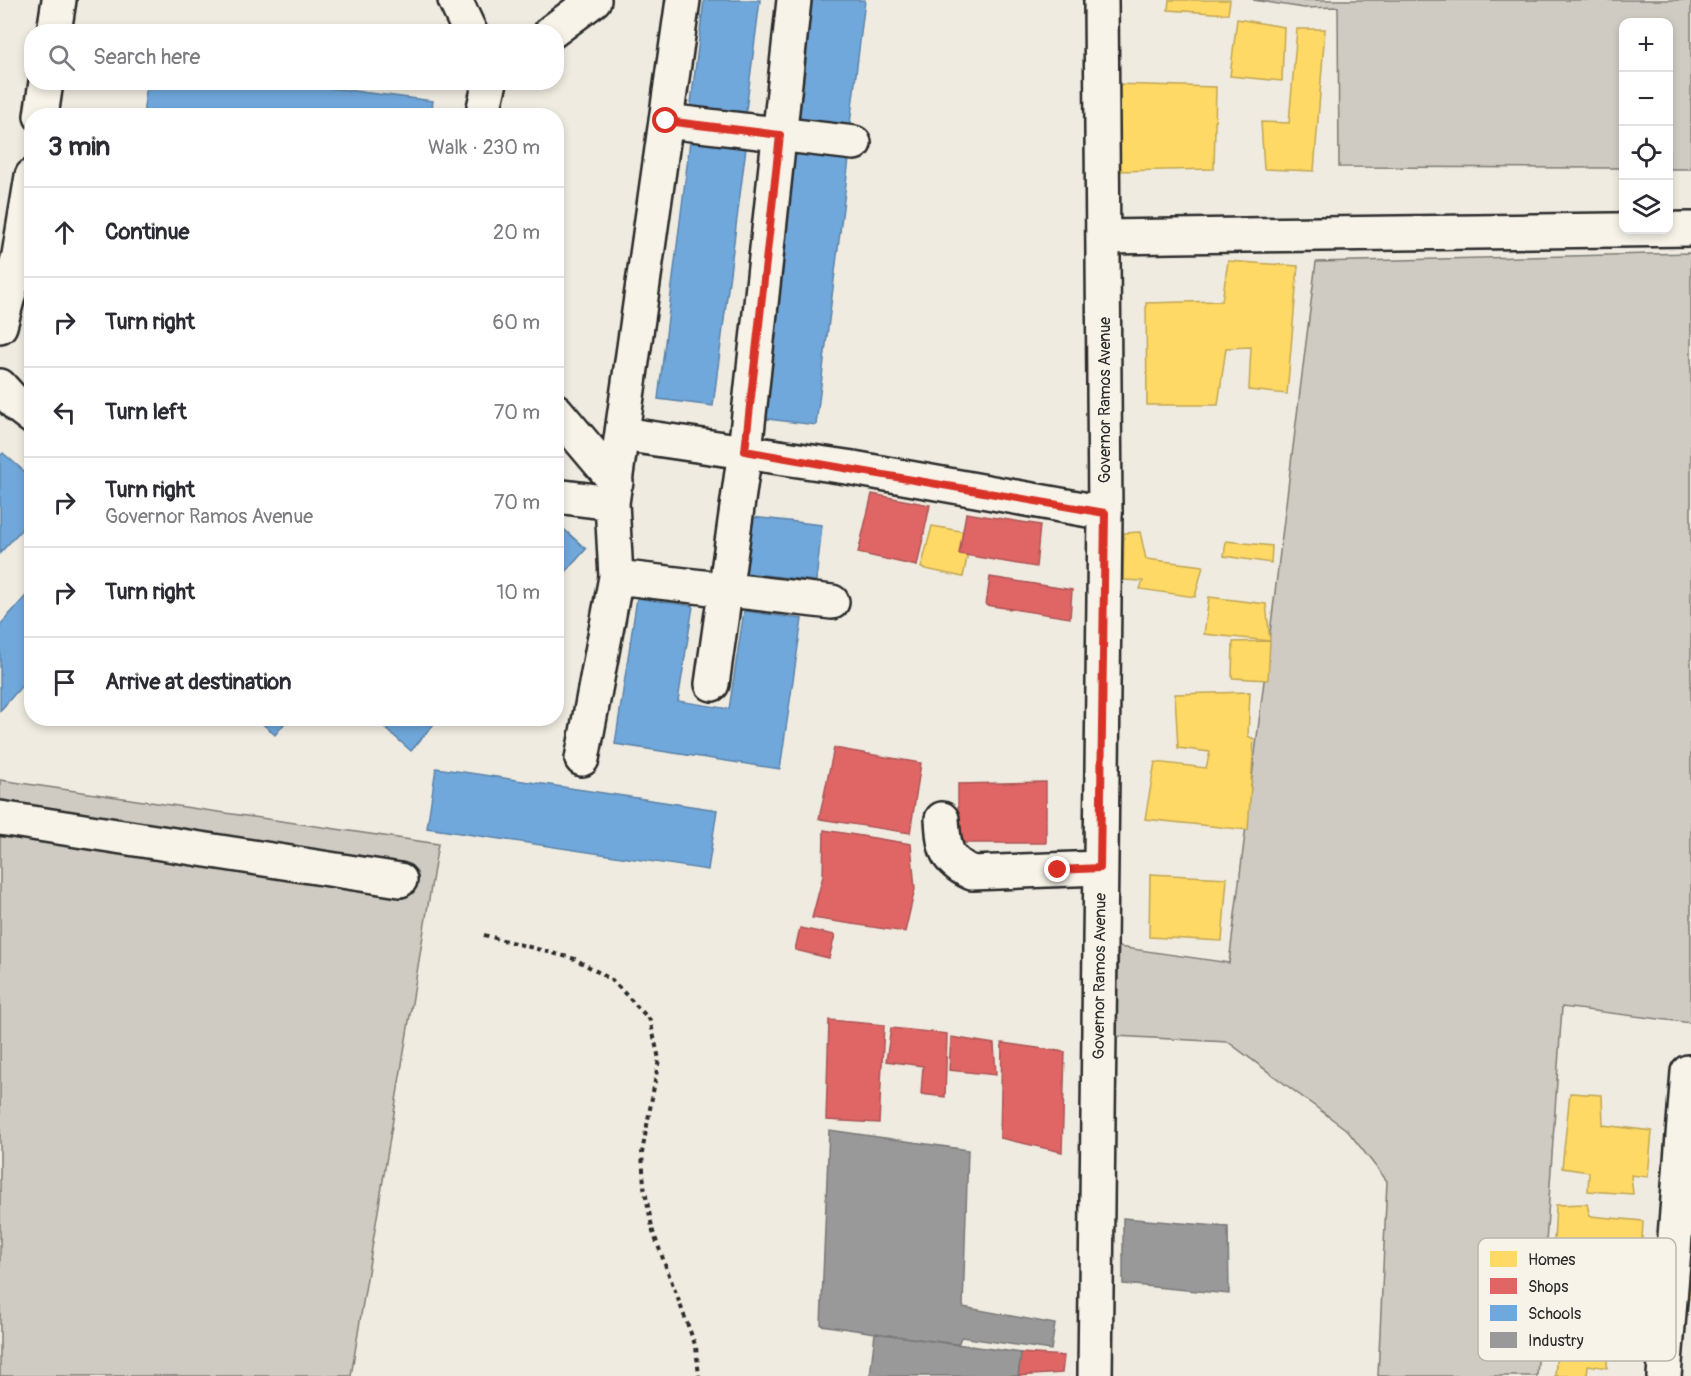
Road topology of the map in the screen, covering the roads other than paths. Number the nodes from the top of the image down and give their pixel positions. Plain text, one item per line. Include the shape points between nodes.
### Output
1 (59, 0) edge
2 (455, 0) edge
3 (594, 0) edge
4 (683, 0) edge
5 (794, 0) edge
6 (1101, 0) edge
7 (55, 24) edge
8 (466, 24) edge
9 (561, 24) edge
10 (45, 90) edge
11 (488, 90) edge
12 (42, 108) edge
13 (484, 108) edge
14 (666, 121) junction
15 (780, 135) junction
16 (854, 143) dead end
17 (24, 225) edge
18 (1691, 229) edge
19 (1104, 237) junction
20 (0, 326) edge
21 (0, 386) edge
22 (24, 411) edge
23 (564, 422) edge
24 (622, 434) junction
25 (745, 451) junction
26 (614, 493) junction
27 (564, 496) edge
28 (1105, 513) junction
29 (616, 577) junction
30 (725, 590) junction
31 (832, 602) dead end
32 (712, 684) dead end
33 (582, 759) dead end
34 (0, 818) edge
35 (942, 819) dead end
36 (1100, 868) junction
37 (400, 880) dead end
38 (1688, 1072) dead end
39 (1675, 1238) edge
40 (1665, 1361) edge
41 (1095, 1376) edge
42 (1664, 1376) edge

1 - 7 main road
2 - 8 main road
3 - 9 main road
4 - 14 main road
5 - 15 main road
6 - 19 main road, Governor Ramos Avenue
10 - 12 main road
11 - 13 main road
14 - 15 main road
14 - 24 main road
15 - 16 main road
15 - 25 main road
17 - 20 main road
18 - 19 main road
19 - 28 main road, Governor Ramos Avenue
21 - 22 main road
23 - 26 main road
24 - 25 main road
24 - 26 main road
25 - 28 main road
25 - 30 main road
26 - 27 main road
26 - 29 main road
28 - 36 main road, Governor Ramos Avenue
29 - 30 main road
29 - 33 main road
30 - 31 main road
30 - 32 main road
34 - 37 main road
35 - 36 main road via 944,848 958,867 972,873
36 - 41 main road, Governor Ramos Avenue
38 - 39 main road
40 - 42 main road

